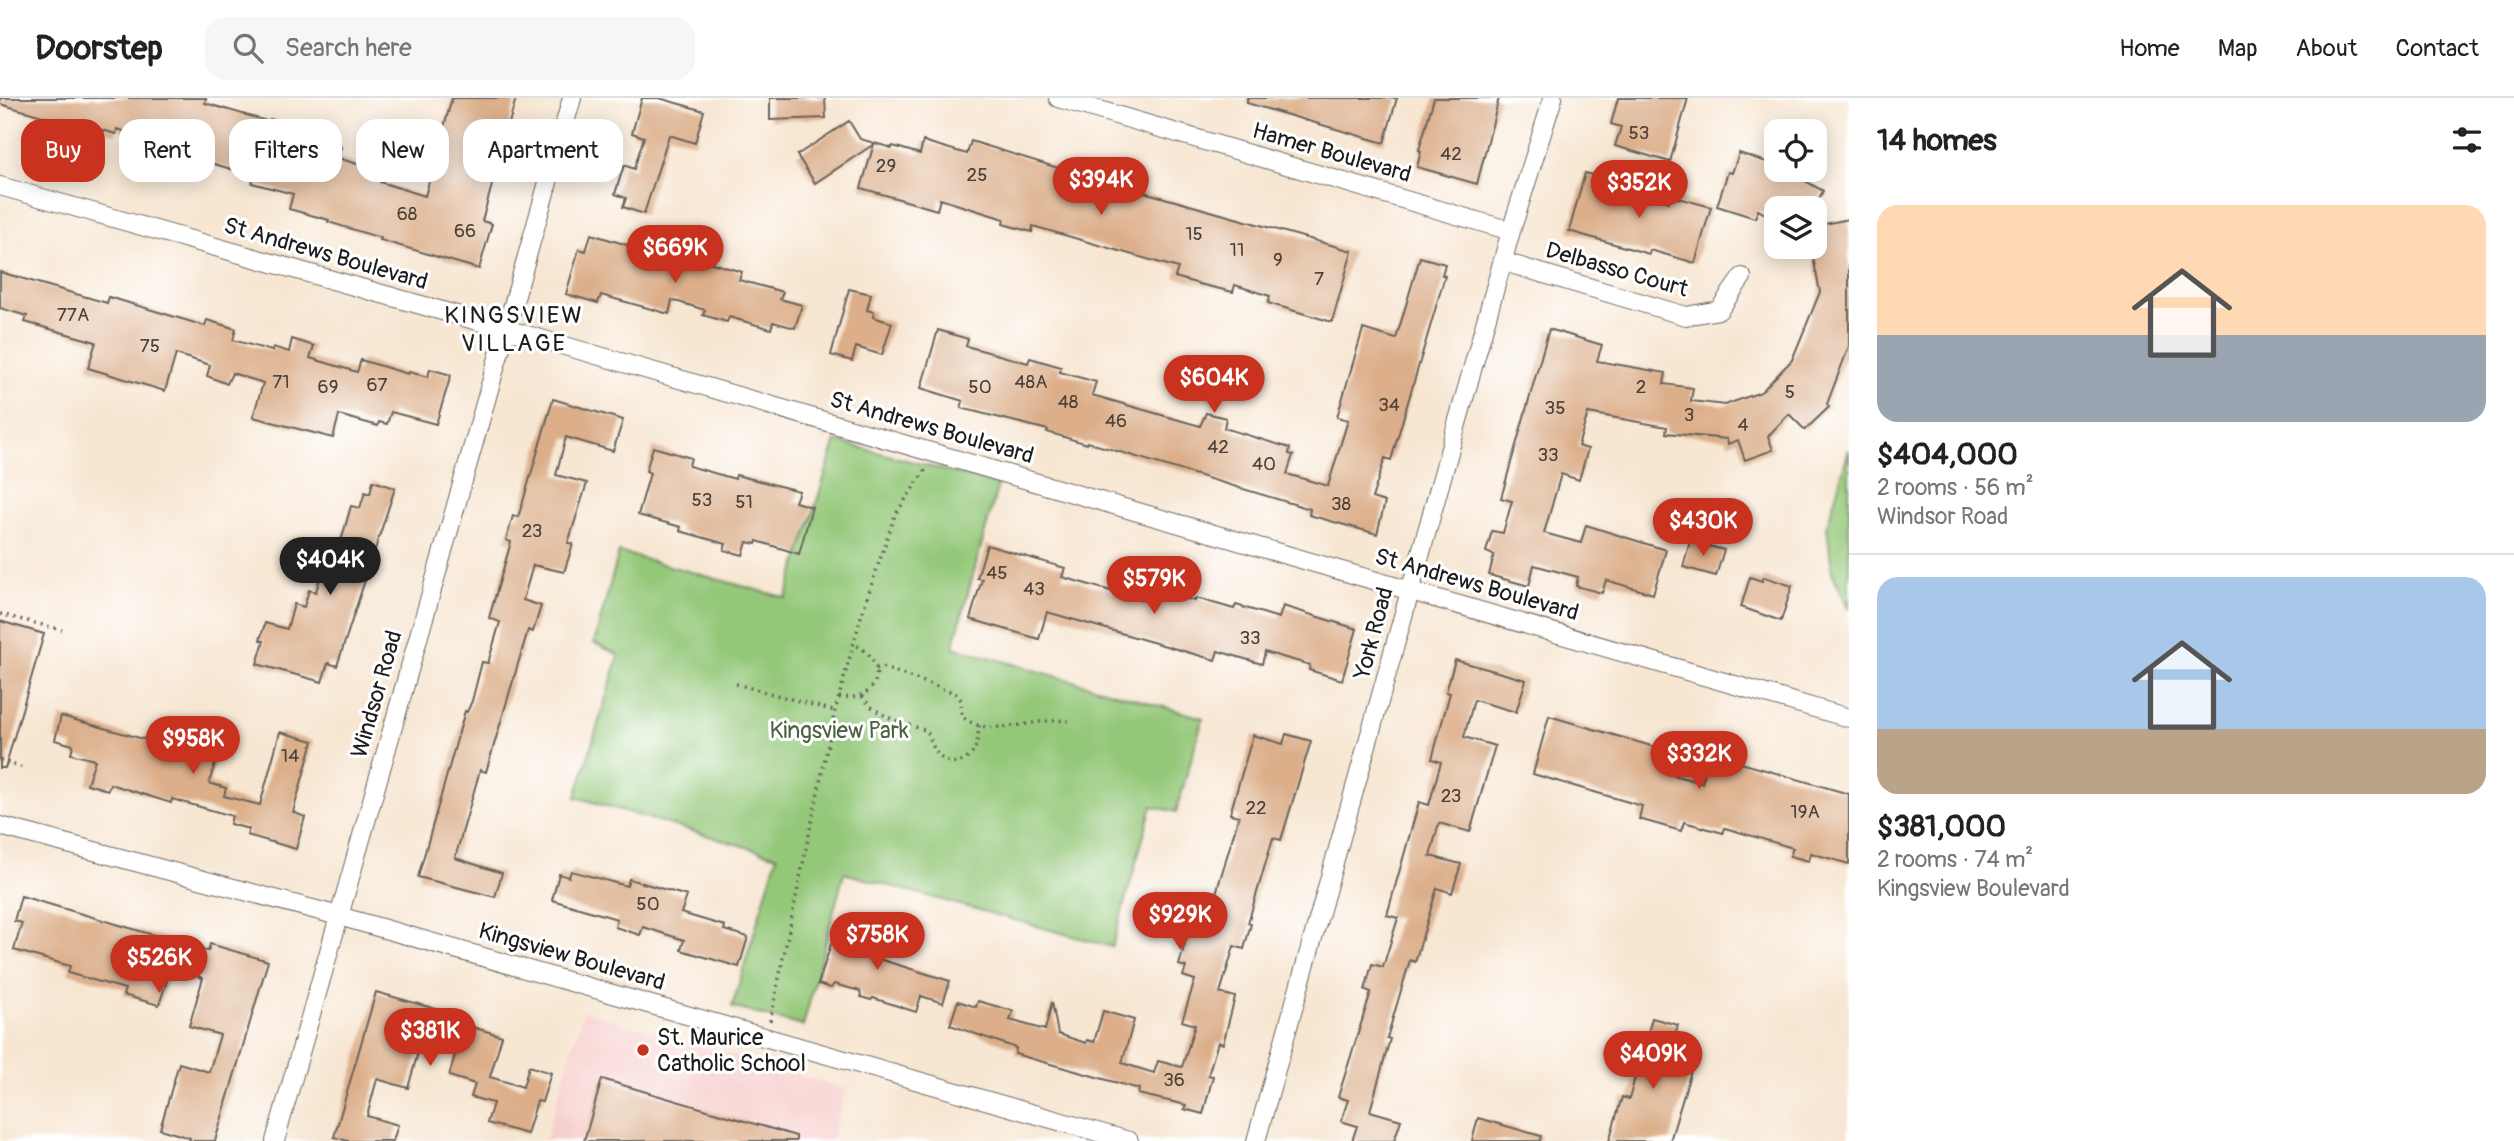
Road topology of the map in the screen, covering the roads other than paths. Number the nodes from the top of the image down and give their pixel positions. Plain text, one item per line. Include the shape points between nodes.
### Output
1 (572, 98) edge
2 (1058, 98) edge
3 (1553, 98) edge
4 (0, 186) edge
5 (1511, 231) junction
6 (1504, 262) junction
7 (1742, 277) dead end
8 (504, 329) junction
9 (1410, 590) junction
10 (1849, 718) edge
11 (0, 826) edge
12 (339, 916) junction
13 (275, 1141) edge
14 (1129, 1141) edge
15 (1256, 1141) edge

1 - 8 street, Windsor Road
2 - 5 street, Hamer Boulevard
3 - 5 street, York Road
4 - 8 street, St Andrews Boulevard
5 - 6 street, York Road
6 - 7 street, Delbasso Court via 1686,316 1719,310
6 - 9 street, York Road
8 - 9 street, St Andrews Boulevard
8 - 12 street, Windsor Road
9 - 10 street, St Andrews Boulevard
9 - 15 street, York Road
11 - 12 street, Kingsview Boulevard
12 - 13 street, Windsor Road
12 - 14 street, Kingsview Boulevard

